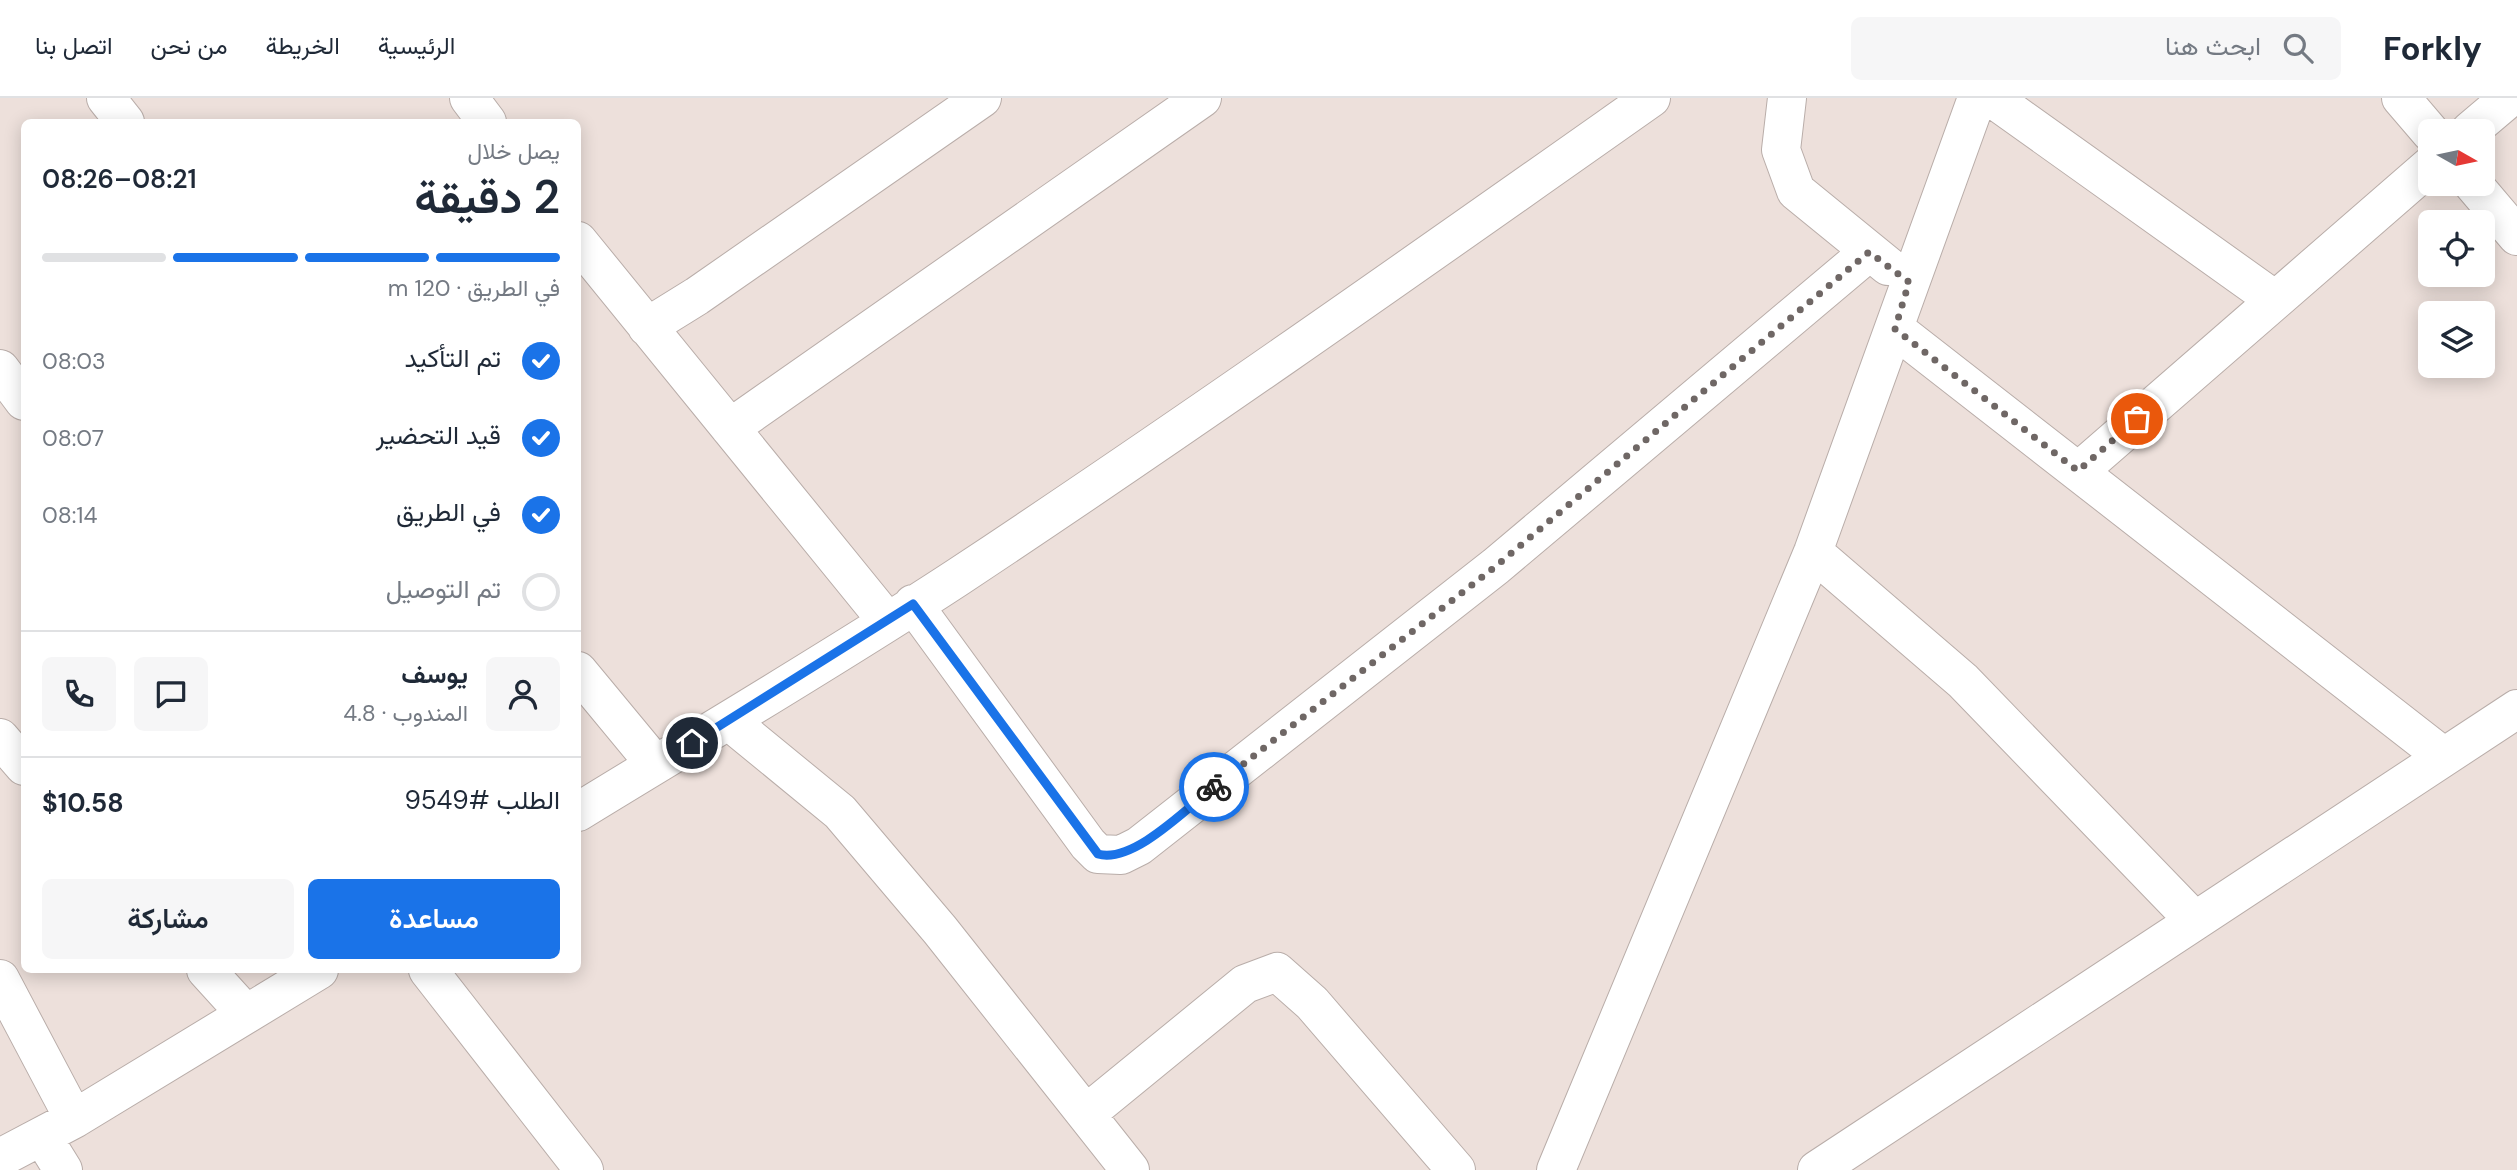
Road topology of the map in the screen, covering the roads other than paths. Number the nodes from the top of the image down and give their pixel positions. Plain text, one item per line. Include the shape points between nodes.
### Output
1 (106, 98) edge
2 (468, 98) edge
3 (1202, 98) edge
4 (1650, 98) edge
5 (1787, 98) edge
6 (1977, 98) edge
7 (1992, 98) edge
8 (2400, 98) edge
9 (2509, 98) edge
10 (957, 105) edge
11 (123, 119) edge
12 (485, 119) edge
13 (2419, 119) edge
14 (2484, 119) edge
15 (2418, 176) edge
16 (2483, 196) edge
17 (2517, 236) edge
18 (581, 245) edge
19 (1869, 252) junction
20 (1909, 282) junction
21 (2275, 300) junction
22 (648, 327) junction
23 (1895, 329) junction
24 (0, 369) edge
25 (21, 397) edge
26 (730, 428) junction
27 (2078, 471) junction
28 (1813, 552) junction
29 (900, 612) junction
30 (581, 675) edge
31 (2517, 709) edge
32 (729, 722) junction
33 (0, 738) edge
34 (2444, 757) junction
35 (21, 762) edge
36 (655, 764) junction
37 (581, 810) edge
38 (2195, 921) junction
39 (209, 973) edge
40 (314, 973) edge
41 (430, 973) edge
42 (0, 979) edge
43 (246, 1014) junction
44 (1086, 1114) junction
45 (58, 1127) junction
46 (0, 1158) edge
47 (63, 1170) edge
48 (584, 1170) edge
49 (1130, 1170) edge
50 (1457, 1170) edge
51 (1556, 1170) edge
52 (1817, 1170) edge

1 - 11 street
2 - 12 street
3 - 26 street
4 - 29 street via 1329,326
5 - 19 street via 1782,150 1796,191
6 - 20 street
7 - 21 street
8 - 13 street
9 - 14 street
10 - 22 street
15 - 21 street
16 - 17 street
18 - 22 street
19 - 20 street
19 - 29 street via 1496,566 1139,846 1121,855 1098,854 1088,844
20 - 23 street
21 - 27 street
22 - 26 street
23 - 27 street
23 - 28 street
24 - 25 street
26 - 29 street
27 - 34 street
28 - 38 street via 1963,681
28 - 51 street
29 - 32 street
30 - 36 street
31 - 34 street
32 - 36 street
32 - 44 street via 840,812
33 - 35 street
34 - 38 street
36 - 37 street
38 - 52 street
39 - 43 street
40 - 43 street
41 - 48 street
42 - 45 street
43 - 45 street
44 - 49 street
44 - 50 street via 1245,984 1277,972 1312,1003
45 - 46 street
45 - 47 street

